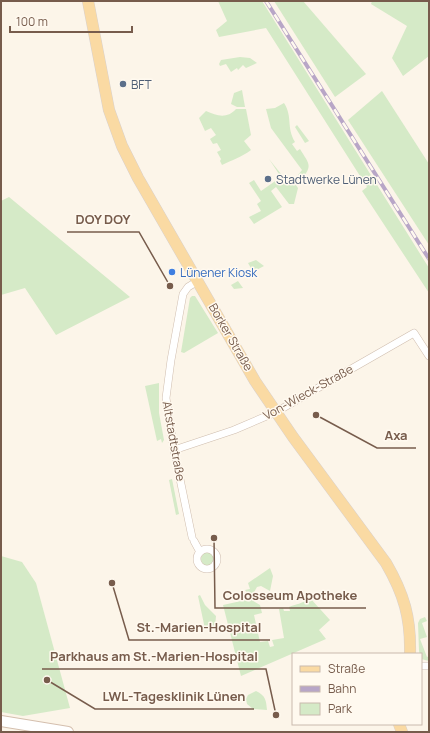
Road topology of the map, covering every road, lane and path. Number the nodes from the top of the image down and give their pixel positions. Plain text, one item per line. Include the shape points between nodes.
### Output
1 (88, 1) edge
2 (198, 281) junction
3 (429, 356) edge
4 (276, 412) junction
5 (174, 450) junction
6 (200, 552) dead end
7 (410, 653) edge
8 (1, 721) edge
9 (68, 732) edge

1 - 2 main road, Borker Straße via 104,89 122,146 148,198
2 - 4 main road, Borker Straße
2 - 5 street, Altstadtstraße via 188,287 183,294 171,360 166,398
3 - 4 street, Von-Wieck-Straße via 414,333
4 - 5 street, Von-Wieck-Straße via 234,430
4 - 7 main road, Borker Straße via 386,563 407,609
5 - 6 street, Altstadtstraße via 193,539
8 - 9 street

